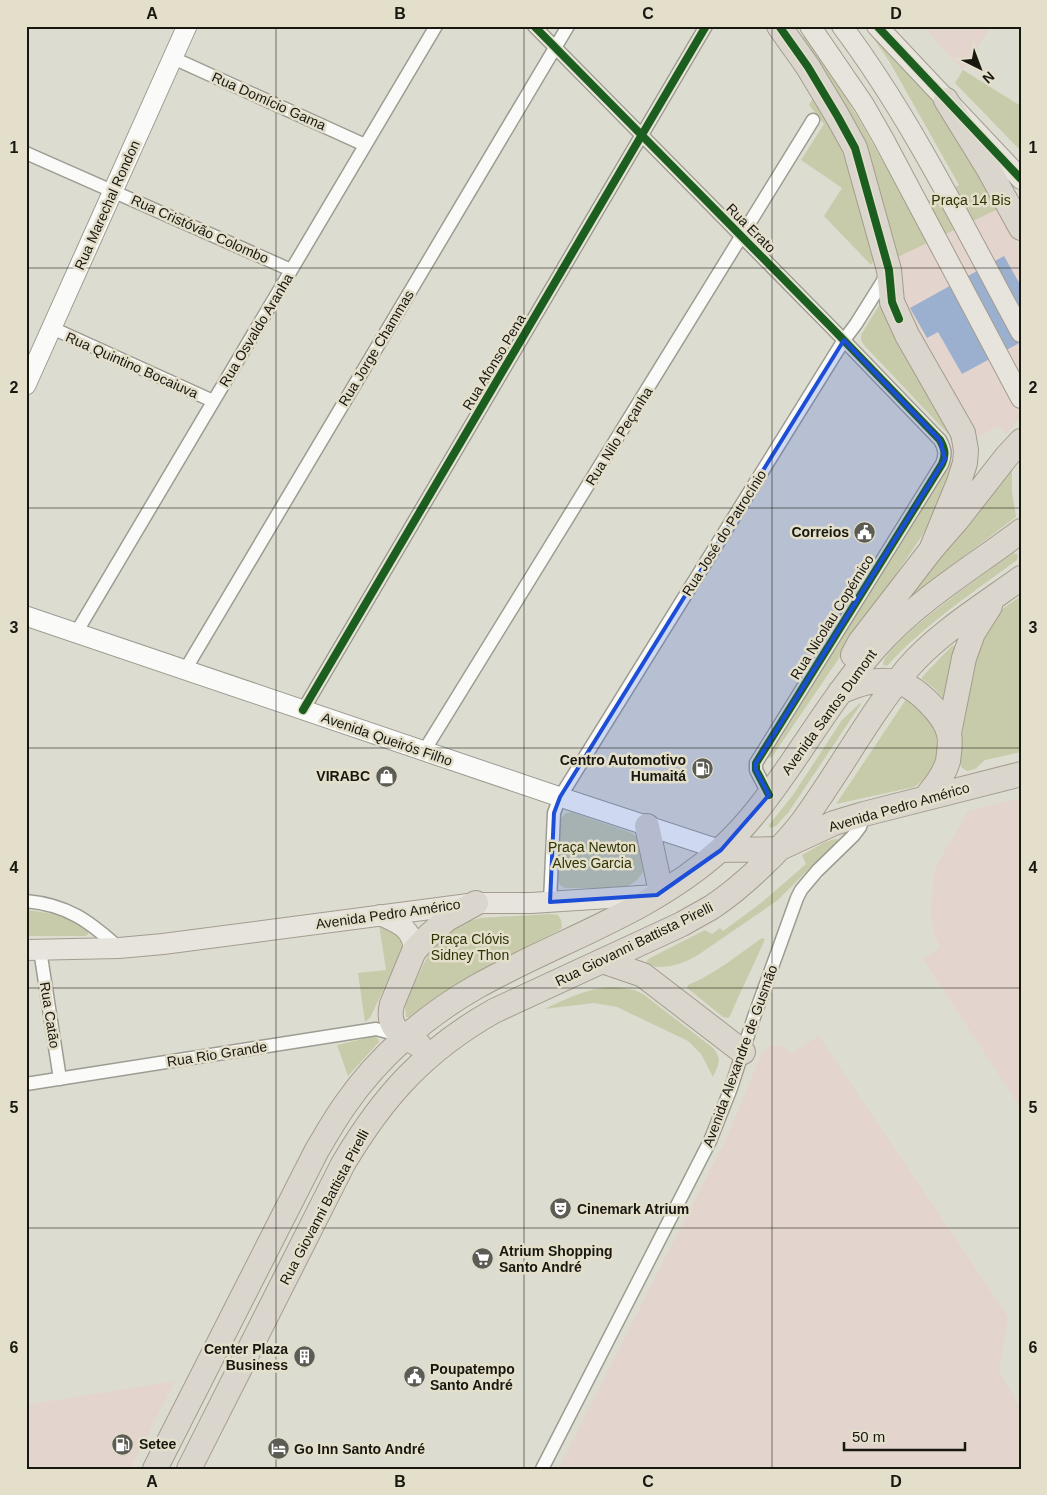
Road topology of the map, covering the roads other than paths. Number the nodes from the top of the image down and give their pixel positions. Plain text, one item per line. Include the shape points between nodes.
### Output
1 (187, 26) edge
2 (436, 26) edge
3 (534, 26) edge
4 (568, 26) edge
5 (706, 26) edge
6 (779, 26) edge
7 (810, 26) edge
8 (842, 26) edge
9 (877, 26) edge
10 (556, 48) junction
11 (173, 58) junction
12 (946, 100) junction
13 (813, 120) dead end
14 (642, 135) junction
15 (365, 144) junction
16 (26, 153) edge
17 (1021, 180) edge
18 (113, 191) junction
19 (1021, 228) edge
20 (742, 236) junction
21 (291, 270) junction
22 (889, 270) junction
23 (52, 328) junction
24 (1021, 332) edge
25 (844, 340) junction
26 (26, 384) edge
27 (1021, 398) edge
28 (213, 401) junction
29 (1021, 441) edge
30 (945, 452) joint
31 (1021, 531) edge
32 (931, 550) junction
33 (1021, 578) edge
34 (997, 595) junction
35 (26, 616) edge
36 (76, 633) junction
37 (185, 670) junction
38 (898, 682) junction
39 (840, 692) junction
40 (303, 710) junction
41 (949, 733) junction
42 (424, 751) junction
43 (1021, 774) edge
44 (769, 795) junction
45 (560, 797) junction
46 (926, 797) junction
47 (864, 814) junction
48 (647, 826) junction
49 (778, 849) junction
50 (721, 850) junction
51 (659, 894) junction
52 (26, 901) edge
53 (550, 902) junction
54 (476, 903) junction
55 (380, 915) junction
56 (119, 948) junction
57 (33, 950) edge
58 (414, 951) junction
59 (602, 962) junction
60 (406, 1038) junction
61 (432, 1052) junction
62 (743, 1052) junction
63 (60, 1079) junction
64 (26, 1084) edge
65 (155, 1469) edge
66 (189, 1469) edge
67 (542, 1469) edge

1 - 11 main road, Rua Marechal Rondon
2 - 15 street, Rua Osvaldo Aranha
3 - 10 street, Rua Erato
4 - 10 street, Rua Jorge Chammas
5 - 14 street, Rua Afonso Pena
6 - 22 highway via 855,148
7 - 27 main road via 864,105
8 - 24 main road via 888,93 935,172
9 - 12 main road
10 - 14 street, Rua Erato
10 - 37 street, Rua Jorge Chammas
11 - 15 street, Rua Domício Gama
11 - 18 main road, Rua Marechal Rondon
12 - 17 main road
12 - 19 highway
13 - 20 street, Rua Nilo Peçanha
14 - 20 street, Rua Erato
14 - 40 street, Rua Afonso Pena
15 - 21 street, Rua Osvaldo Aranha
16 - 18 street, Rua Cristóvão Colombo
18 - 21 street, Rua Cristóvão Colombo
18 - 23 main road, Rua Marechal Rondon
20 - 25 street, Rua Erato
20 - 42 street, Rua Nilo Peçanha
21 - 28 street, Rua Osvaldo Aranha
22 - 25 street, Rua José do Patrocínio
22 - 32 highway via 892,302 899,319 965,441 965,464
23 - 26 main road, Rua Marechal Rondon
23 - 28 street, Rua Quintino Bocaiuva
25 - 30 street, Rua Erato via 940,440
25 - 45 street, Rua José do Patrocínio
28 - 36 street, Rua Osvaldo Aranha
29 - 32 highway
30 - 44 street, Rua Nicolau Copérnico via 942,464 756,763 756,770
31 - 39 highway, Avenida Santos Dumont via 892,630
32 - 39 highway via 856,647
33 - 34 highway
34 - 38 highway via 933,644
34 - 41 highway via 968,647
35 - 36 main road, Avenida Queirós Filho
36 - 37 main road, Avenida Queirós Filho
37 - 40 main road, Avenida Queirós Filho
38 - 39 highway via 857,684
38 - 41 highway via 932,705
38 - 49 highway via 801,823
39 - 44 highway, Avenida Santos Dumont
40 - 42 main road, Avenida Queirós Filho
41 - 46 highway via 948,762
42 - 45 main road, Avenida Queirós Filho
43 - 46 highway, Avenida Pedro Américo
44 - 50 highway, Avenida Santos Dumont
45 - 48 main road, Avenida Queirós Filho
45 - 53 street via 554,813
46 - 47 highway, Avenida Pedro Américo
47 - 49 highway, Avenida Pedro Américo via 834,823
47 - 62 street, Avenida Alexandre de Gusmão via 854,835 801,890
48 - 50 main road, Avenida Queirós Filho
48 - 51 highway
49 - 50 highway, Avenida Pedro Américo
49 - 59 highway, Rua Giovanni Battista Pirelli via 710,908
50 - 51 highway
51 - 53 main road, Avenida Pedro Américo
51 - 60 highway via 477,987
52 - 56 street via 42,902 70,911
53 - 54 main road, Avenida Pedro Américo
54 - 55 main road, Avenida Pedro Américo
54 - 58 highway via 447,919
55 - 56 main road, Avenida Pedro Américo
55 - 58 main road via 407,930
56 - 57 main road, Avenida Pedro Américo
57 - 63 street, Rua Catão
58 - 60 highway via 390,1013 391,1022
59 - 61 highway, Rua Giovanni Battista Pirelli via 494,1011
59 - 62 highway via 643,975
60 - 61 highway
60 - 63 street, Rua Rio Grande via 376,1029
60 - 65 highway via 345,1104 317,1150
61 - 66 highway, Rua Giovanni Battista Pirelli via 384,1103 347,1158
62 - 67 street, Avenida Alexandre de Gusmão via 710,1141
63 - 64 street, Rua Rio Grande

